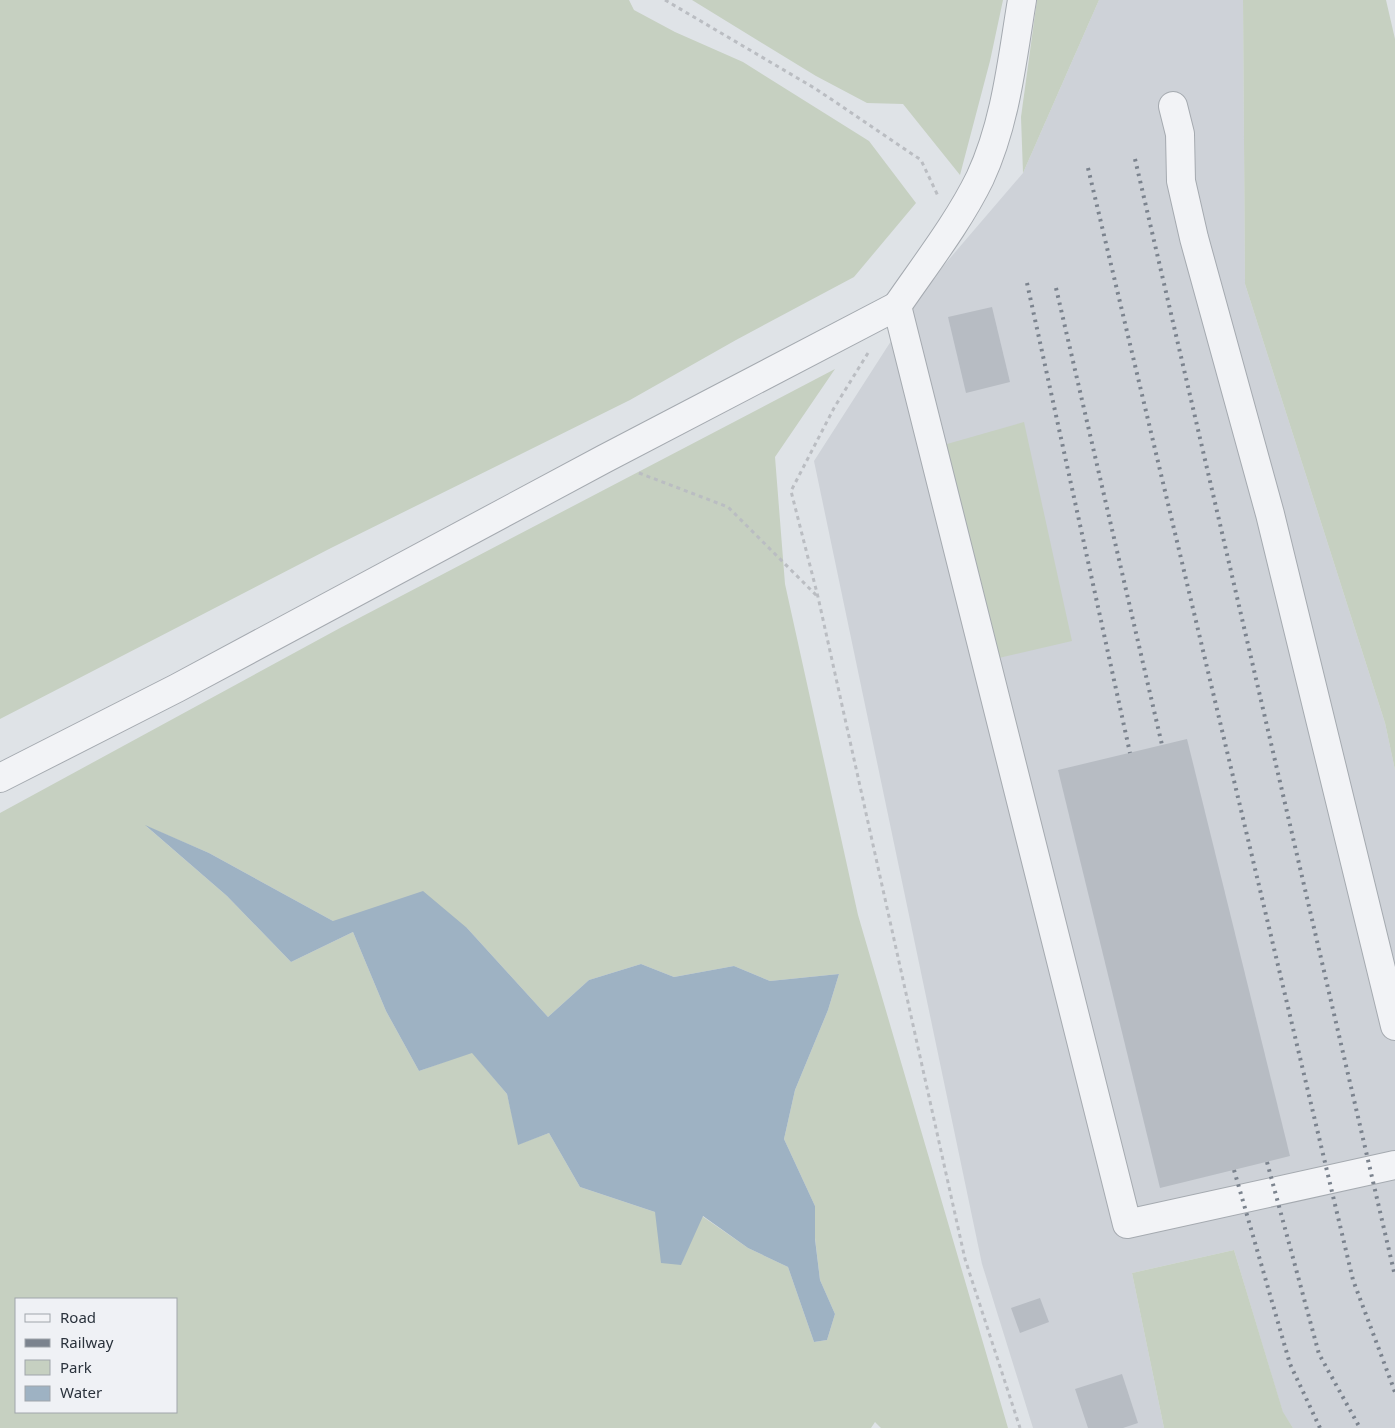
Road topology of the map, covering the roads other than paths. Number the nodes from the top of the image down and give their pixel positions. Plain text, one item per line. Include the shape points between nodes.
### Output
1 (1022, 0) edge
2 (1173, 106) dead end
3 (897, 306) junction
4 (0, 778) edge
5 (1395, 1026) edge
6 (1395, 1165) edge

1 - 3 lane via 1002,117 980,178 952,226
2 - 5 lane via 1180,134 1181,181 1194,238 1270,514
3 - 4 lane via 177,688
3 - 6 lane via 1127,1224

